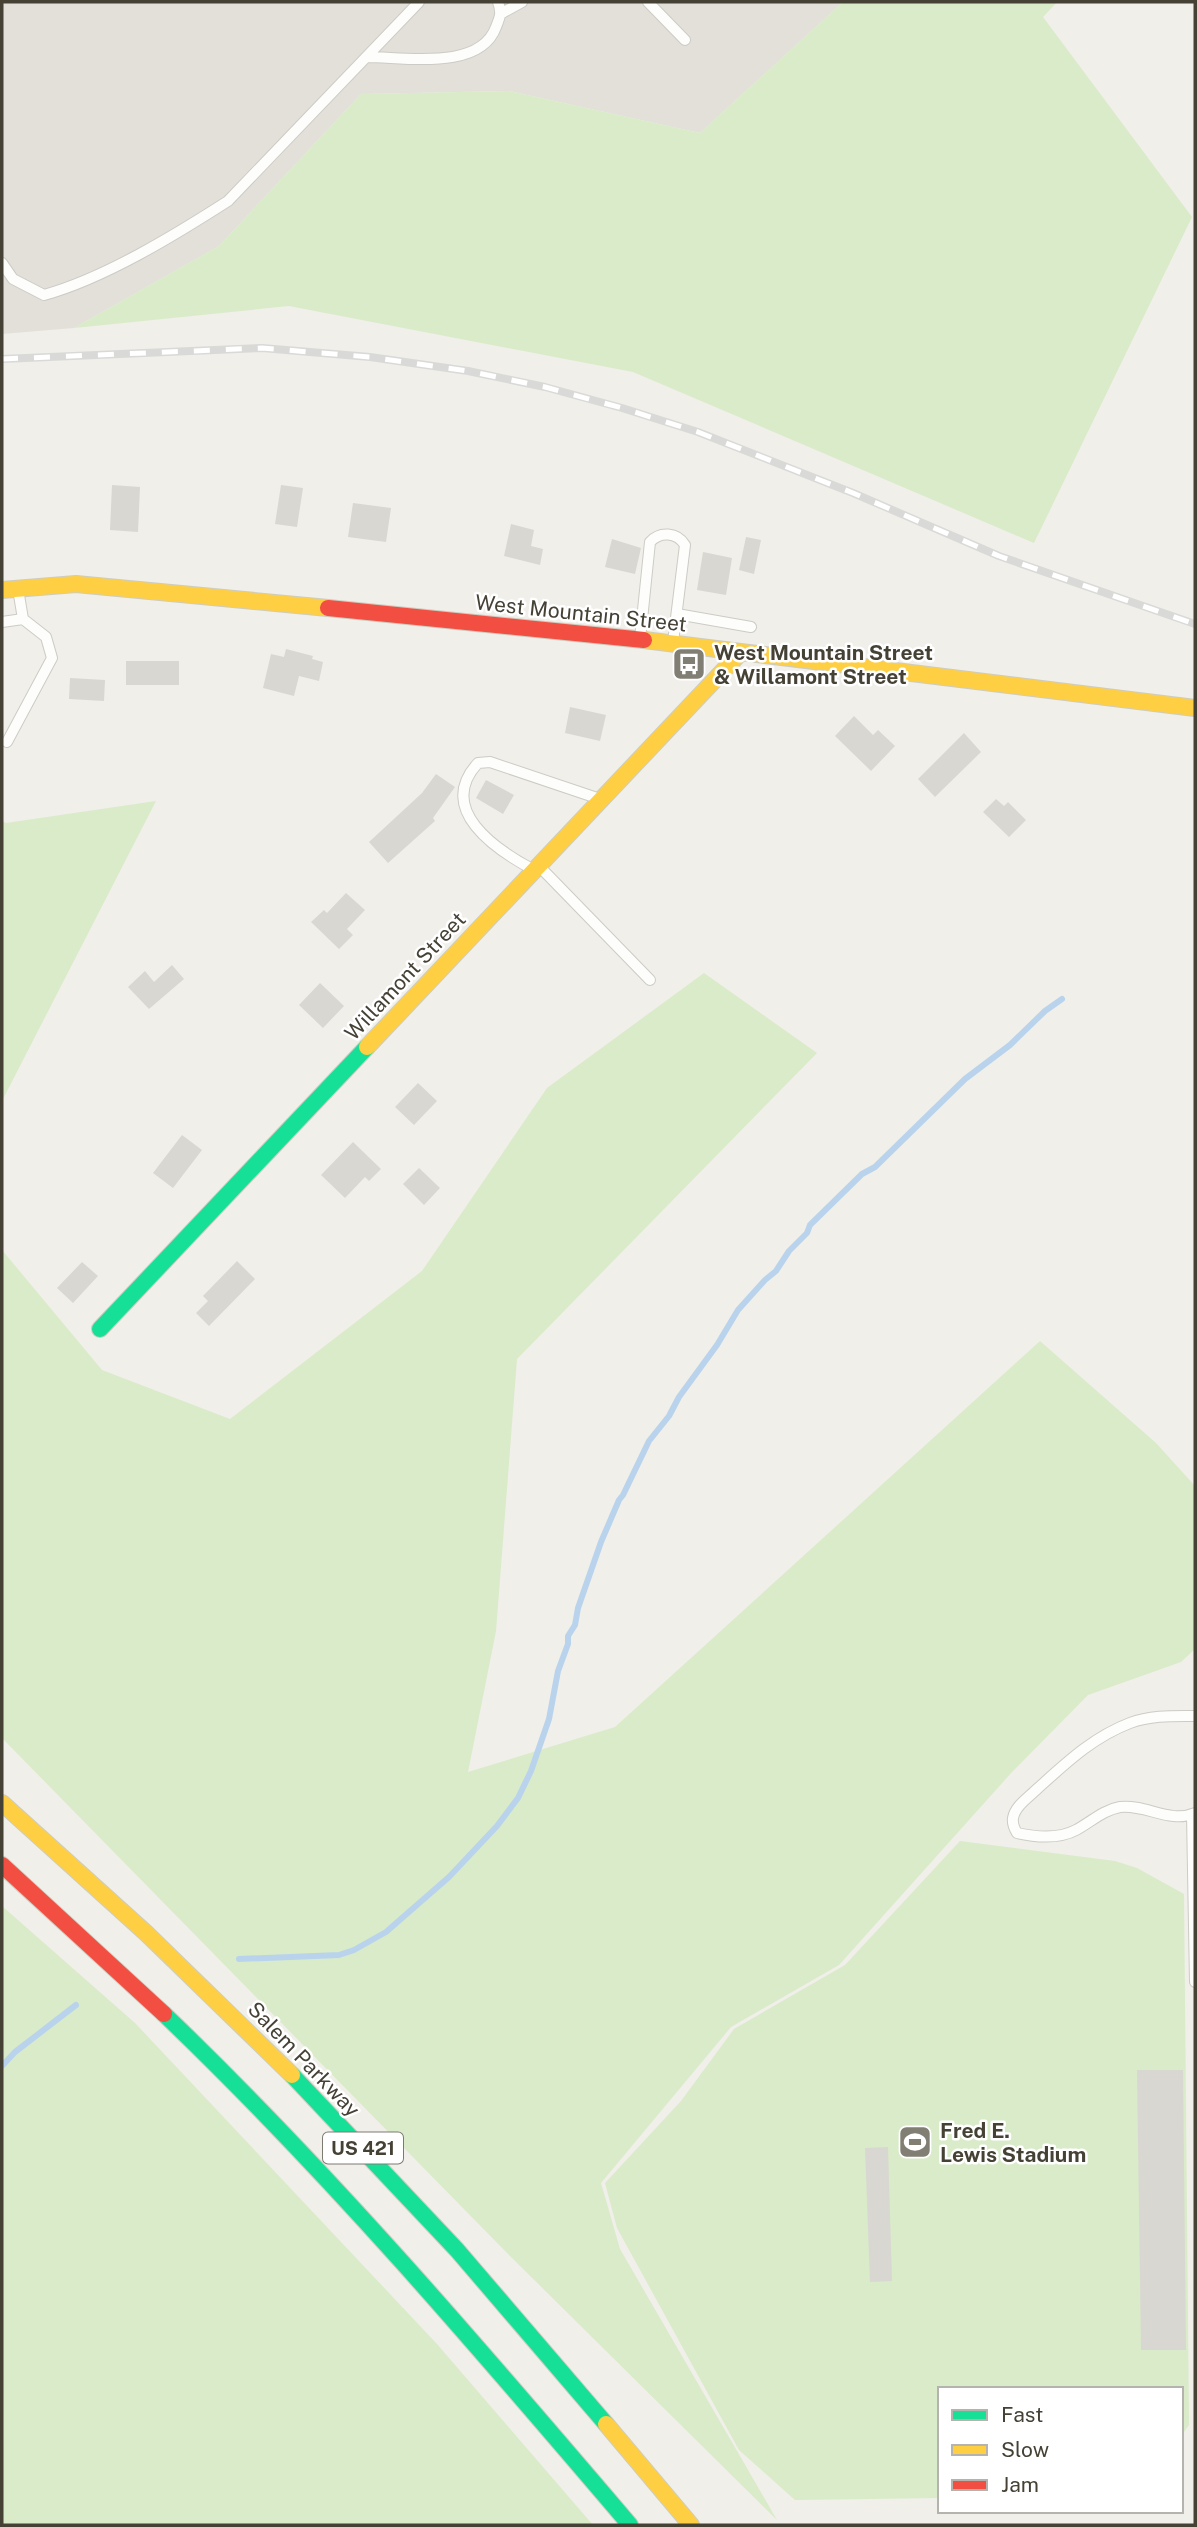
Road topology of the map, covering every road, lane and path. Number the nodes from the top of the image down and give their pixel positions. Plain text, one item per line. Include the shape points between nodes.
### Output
1 (419, 2) edge
2 (498, 2) edge
3 (523, 2) edge
4 (648, 2) edge
5 (502, 13) junction
6 (685, 40) dead end
7 (368, 57) junction
8 (2, 263) edge
9 (10, 590) edge
10 (677, 614) junction
11 (23, 619) junction
12 (2, 622) edge
13 (751, 626) dead end
14 (640, 639) junction
15 (673, 643) junction
16 (741, 652) junction
17 (1195, 708) edge
18 (7, 742) dead end
19 (601, 800) junction
20 (537, 868) junction
21 (650, 980) dead end
22 (100, 1329) dead end
23 (1195, 1716) edge
24 (2, 1802) edge
25 (1194, 1814) edge
26 (2, 1865) edge
27 (1195, 1982) edge
28 (630, 2525) edge
29 (691, 2525) edge

1 - 7 lane
2 - 5 lane
3 - 5 lane
4 - 6 lane
5 - 7 lane via 494,36 474,52 454,58
7 - 8 lane via 228,201 192,224 76,286 44,295 13,279
9 - 11 lane
9 - 14 main road, West Mountain Street via 76,584
10 - 13 lane
10 - 14 lane via 685,545 675,536 660,534 650,542
10 - 15 lane
11 - 12 lane
11 - 18 lane via 46,637 52,658
14 - 15 main road, West Mountain Street
15 - 16 main road, West Mountain Street
16 - 17 main road, West Mountain Street
16 - 19 main road, Willamont Street
19 - 20 main road, Willamont Street
19 - 20 lane via 490,762 478,763 464,793 470,821 499,849
20 - 21 lane
20 - 22 main road, Willamont Street
23 - 25 lane via 1168,1715 1132,1722 1098,1738 1074,1755 1012,1819 1017,1833 1036,1838 1074,1831 1094,1816 1121,1807 1176,1818
24 - 29 main road, Salem Parkway / US 421 via 231,2014 359,2145 518,2320
25 - 27 lane
26 - 28 main road, US 421 via 198,2047 343,2196

